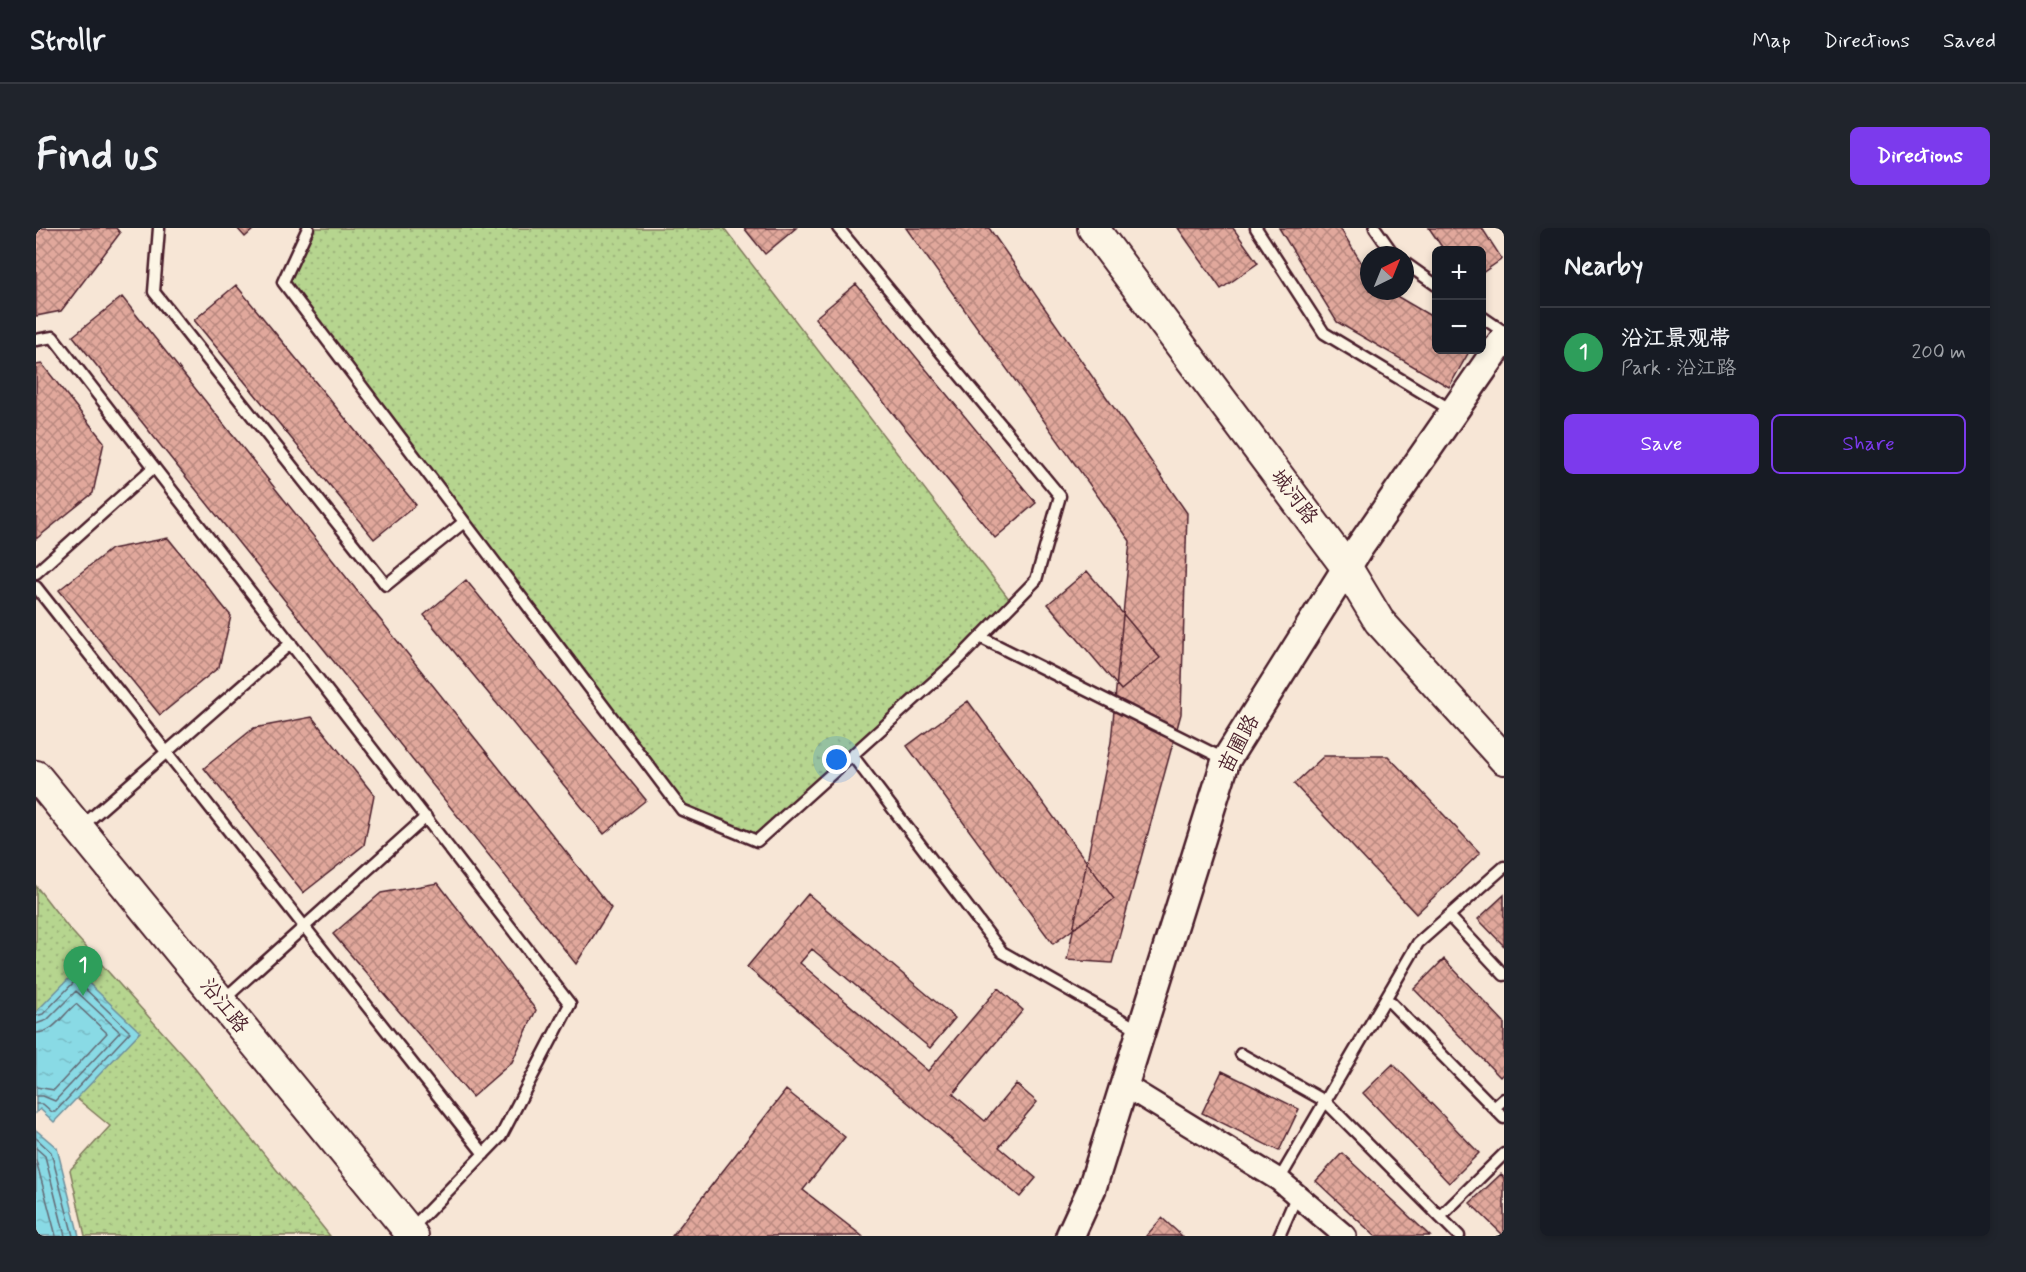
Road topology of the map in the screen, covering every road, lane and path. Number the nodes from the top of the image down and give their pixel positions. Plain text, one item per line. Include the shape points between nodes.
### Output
1 (159, 228) edge
2 (308, 228) edge
3 (838, 228) edge
4 (1093, 228) edge
5 (1256, 228) edge
6 (1376, 228) edge
7 (1388, 246) edge
8 (1414, 269) edge
9 (1432, 282) edge
10 (1486, 320) edge
11 (1504, 332) edge
12 (1504, 339) edge
13 (36, 340) edge
14 (1453, 412) junction
15 (154, 467) junction
16 (464, 522) junction
17 (1347, 568) junction
18 (36, 573) edge
19 (36, 587) edge
20 (980, 638) junction
21 (291, 643) junction
22 (167, 753) junction
23 (852, 755) junction
24 (1504, 759) edge
25 (1226, 760) junction
26 (36, 776) edge
27 (426, 817) junction
28 (80, 829) junction
29 (1504, 867) edge
30 (1449, 916) junction
31 (304, 927) junction
32 (1504, 975) edge
33 (1386, 998) junction
34 (221, 1002) junction
35 (1142, 1031) junction
36 (1241, 1054) dead end
37 (1124, 1085) junction
38 (1504, 1099) edge
39 (1325, 1101) junction
40 (1494, 1108) junction
41 (1504, 1119) edge
42 (484, 1154) junction
43 (1504, 1154) edge
44 (1279, 1180) junction
45 (1297, 1195) junction
46 (1440, 1217) junction
47 (411, 1234) edge
48 (1070, 1236) edge
49 (1279, 1236) edge
50 (1344, 1236) edge
51 (1459, 1236) edge

1 - 16 lane via 154,292 386,585
2 - 16 lane via 283,282
3 - 20 lane via 1060,496 1036,580
4 - 17 main road, 城河路
5 - 14 lane via 1324,333
6 - 7 lane
8 - 9 lane
10 - 11 lane
12 - 14 street, 苗圃路
13 - 15 lane via 53,337
14 - 17 street, 苗圃路
15 - 18 lane
15 - 21 lane
16 - 23 lane via 682,810 757,841
17 - 24 main road, 城河路 via 1379,621
17 - 25 street, 苗圃路
19 - 22 lane
20 - 23 lane
20 - 25 lane
21 - 22 lane
21 - 27 lane
22 - 28 lane
22 - 31 lane
23 - 35 lane via 1002,952
25 - 35 street, 苗圃路
26 - 28 main road, 沿江路
27 - 31 lane
27 - 42 lane via 570,1004 501,1136
28 - 34 main road, 沿江路
29 - 30 lane
30 - 32 lane
30 - 33 lane via 1418,943
31 - 34 lane
31 - 42 lane
33 - 39 lane
33 - 40 lane
34 - 47 main road, 沿江路
35 - 37 street, 苗圃路
36 - 39 lane
37 - 44 street
37 - 48 street, 苗圃路 via 1092,1188
38 - 40 lane
39 - 44 lane
39 - 46 lane
40 - 41 lane
42 - 47 lane
43 - 46 lane
44 - 45 street
45 - 49 lane
45 - 50 street
46 - 51 lane

